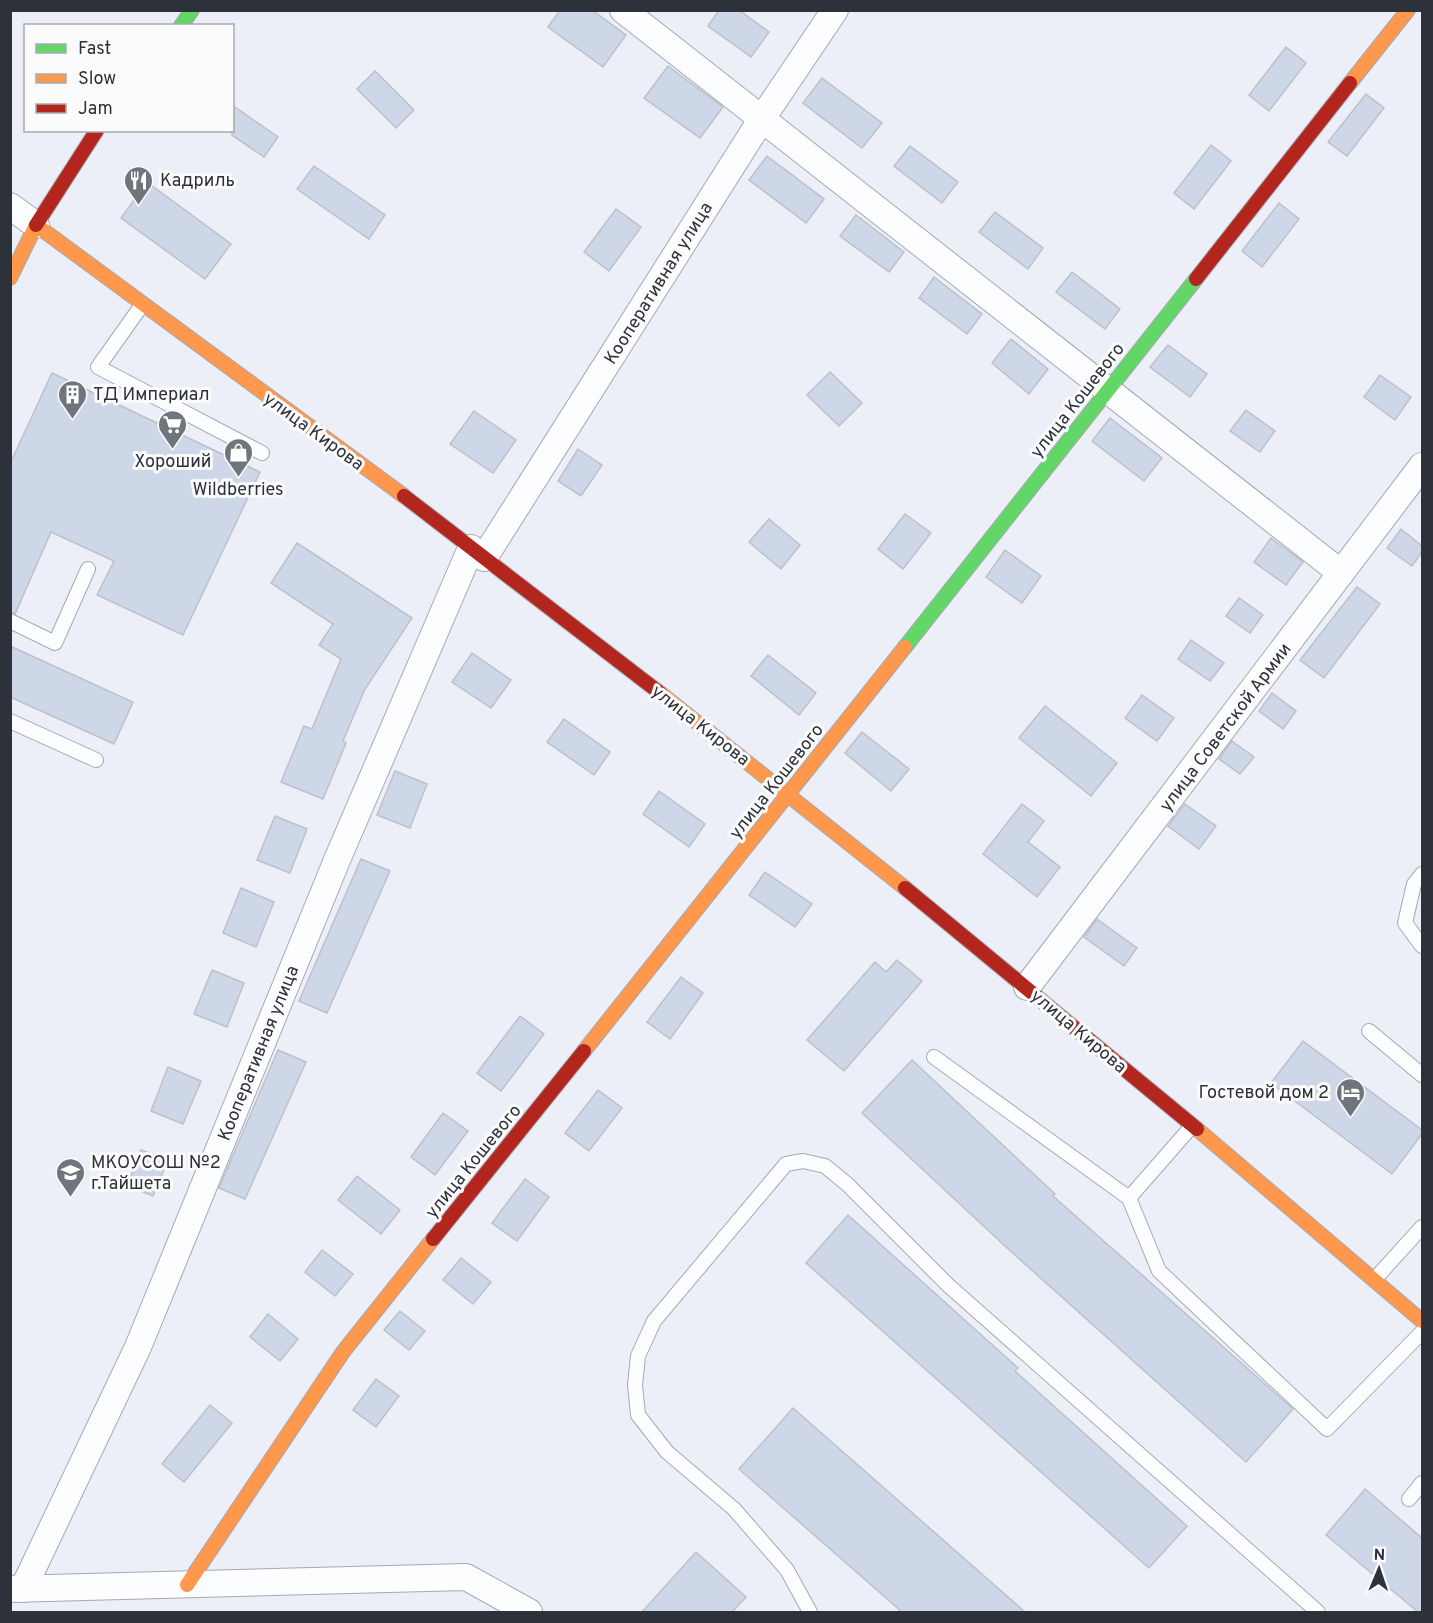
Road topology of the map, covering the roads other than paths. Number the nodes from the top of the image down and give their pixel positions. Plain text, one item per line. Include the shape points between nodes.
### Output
1 (192, 10) edge
2 (623, 10) edge
3 (835, 10) edge
4 (1408, 10) edge
5 (182, 24) edge
6 (761, 120) junction
7 (95, 132) edge
8 (10, 206) edge
9 (36, 225) junction
10 (10, 278) edge
11 (142, 305) junction
12 (1109, 389) junction
13 (262, 453) dead end
14 (1422, 466) edge
15 (478, 553) junction
16 (88, 569) dead end
17 (1341, 573) junction
18 (10, 621) edge
19 (10, 721) edge
20 (96, 760) dead end
21 (789, 794) junction
22 (1422, 874) edge
23 (1422, 946) edge
24 (1027, 987) junction
25 (1369, 1031) dead end
26 (934, 1057) dead end
27 (1422, 1075) edge
28 (1192, 1126) junction
29 (1129, 1198) junction
30 (1422, 1227) edge
31 (1374, 1280) junction
32 (1422, 1321) edge
33 (1422, 1332) edge
34 (1422, 1483) edge
35 (1409, 1499) dead end
36 (187, 1585) junction
37 (17, 1589) edge
38 (529, 1612) edge
39 (810, 1612) edge
40 (1318, 1612) edge

1 - 5 street
2 - 6 street
3 - 6 street, Кооперативная улица
4 - 12 street, улица Кошевого
6 - 12 street
6 - 15 street, Кооперативная улица
7 - 9 street
8 - 9 street, улица Кирова
9 - 10 street
9 - 11 street, улица Кирова
11 - 13 lane via 98,367
11 - 15 street, улица Кирова
12 - 17 street
12 - 21 street, улица Кошевого
14 - 17 street, улица Советской Армии
15 - 21 street, улица Кирова
15 - 37 street, Кооперативная улица via 337,860 138,1347
16 - 18 lane via 55,643
17 - 24 street, улица Советской Армии
19 - 20 lane
21 - 24 street, улица Кирова
21 - 36 street, улица Кошевого via 342,1352
22 - 23 lane via 1414,884 1405,923
24 - 28 street, улица Кирова
25 - 27 lane
26 - 29 lane
28 - 29 lane
28 - 31 street, улица Кирова
29 - 33 lane via 1159,1270 1327,1429
30 - 31 lane
31 - 32 street, улица Кирова
34 - 35 lane
36 - 37 street
36 - 38 street via 466,1577
39 - 40 lane via 787,1570 734,1509 667,1452 638,1415 635,1385 638,1356 654,1321 774,1176 786,1164 803,1161 825,1166 847,1184 949,1286

